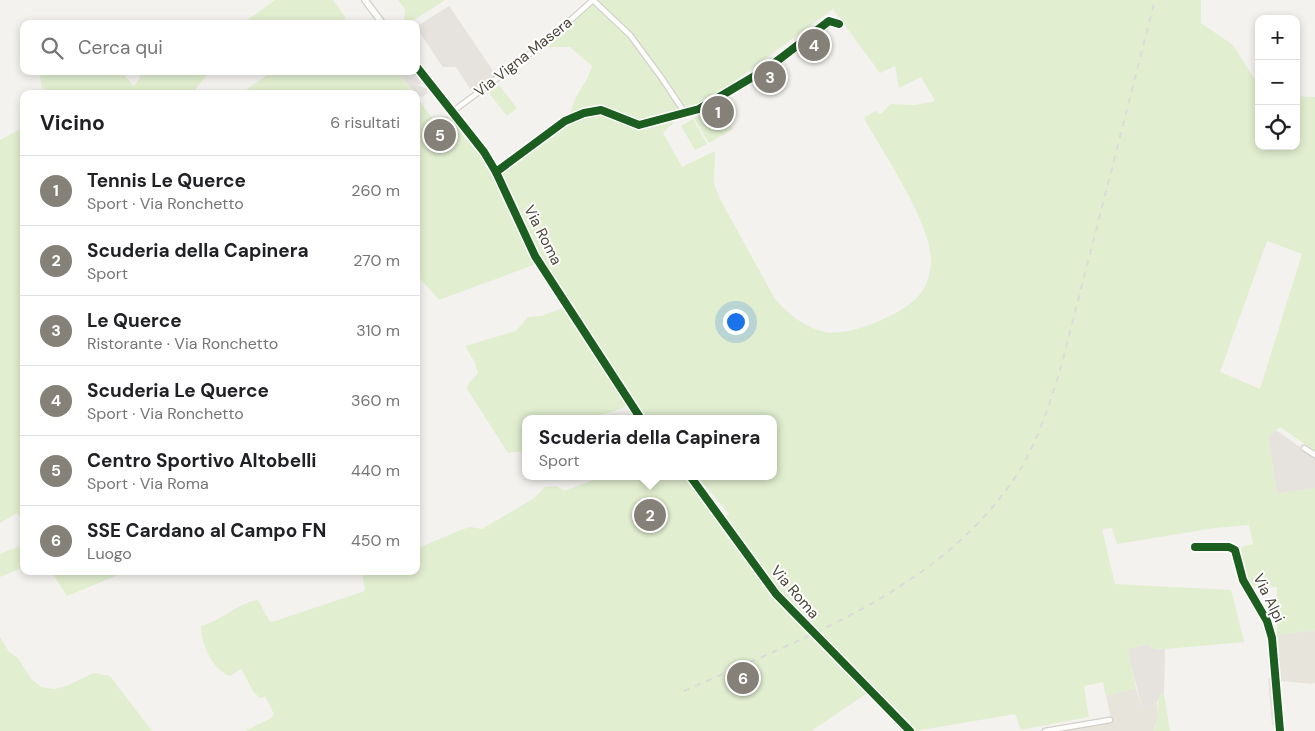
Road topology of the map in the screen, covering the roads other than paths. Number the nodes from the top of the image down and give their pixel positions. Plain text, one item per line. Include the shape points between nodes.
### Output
1 (365, 0) edge
2 (593, 0) edge
3 (380, 20) edge
4 (839, 24) dead end
5 (420, 71) edge
6 (452, 112) junction
7 (685, 113) junction
8 (496, 172) junction
9 (638, 415) edge
10 (1304, 448) dead end
11 (1315, 455) edge
12 (693, 480) edge
13 (1195, 547) dead end
14 (1110, 720) dead end
15 (910, 731) edge
16 (1045, 731) edge
17 (1280, 731) edge

1 - 3 street
2 - 6 street, Via Vigna Masera via 547,41
2 - 7 street via 630,35
4 - 7 street via 829,21 768,68 699,109
5 - 6 street, Via Roma
6 - 8 street, Via Roma
7 - 8 street via 639,125 601,110 584,113 565,121
8 - 9 street, Via Roma via 535,256
10 - 11 street
12 - 15 street, Via Roma, bridge via 776,594
13 - 17 street, Via Alpi via 1229,546 1235,550 1243,580 1267,621 1272,638
14 - 16 street

